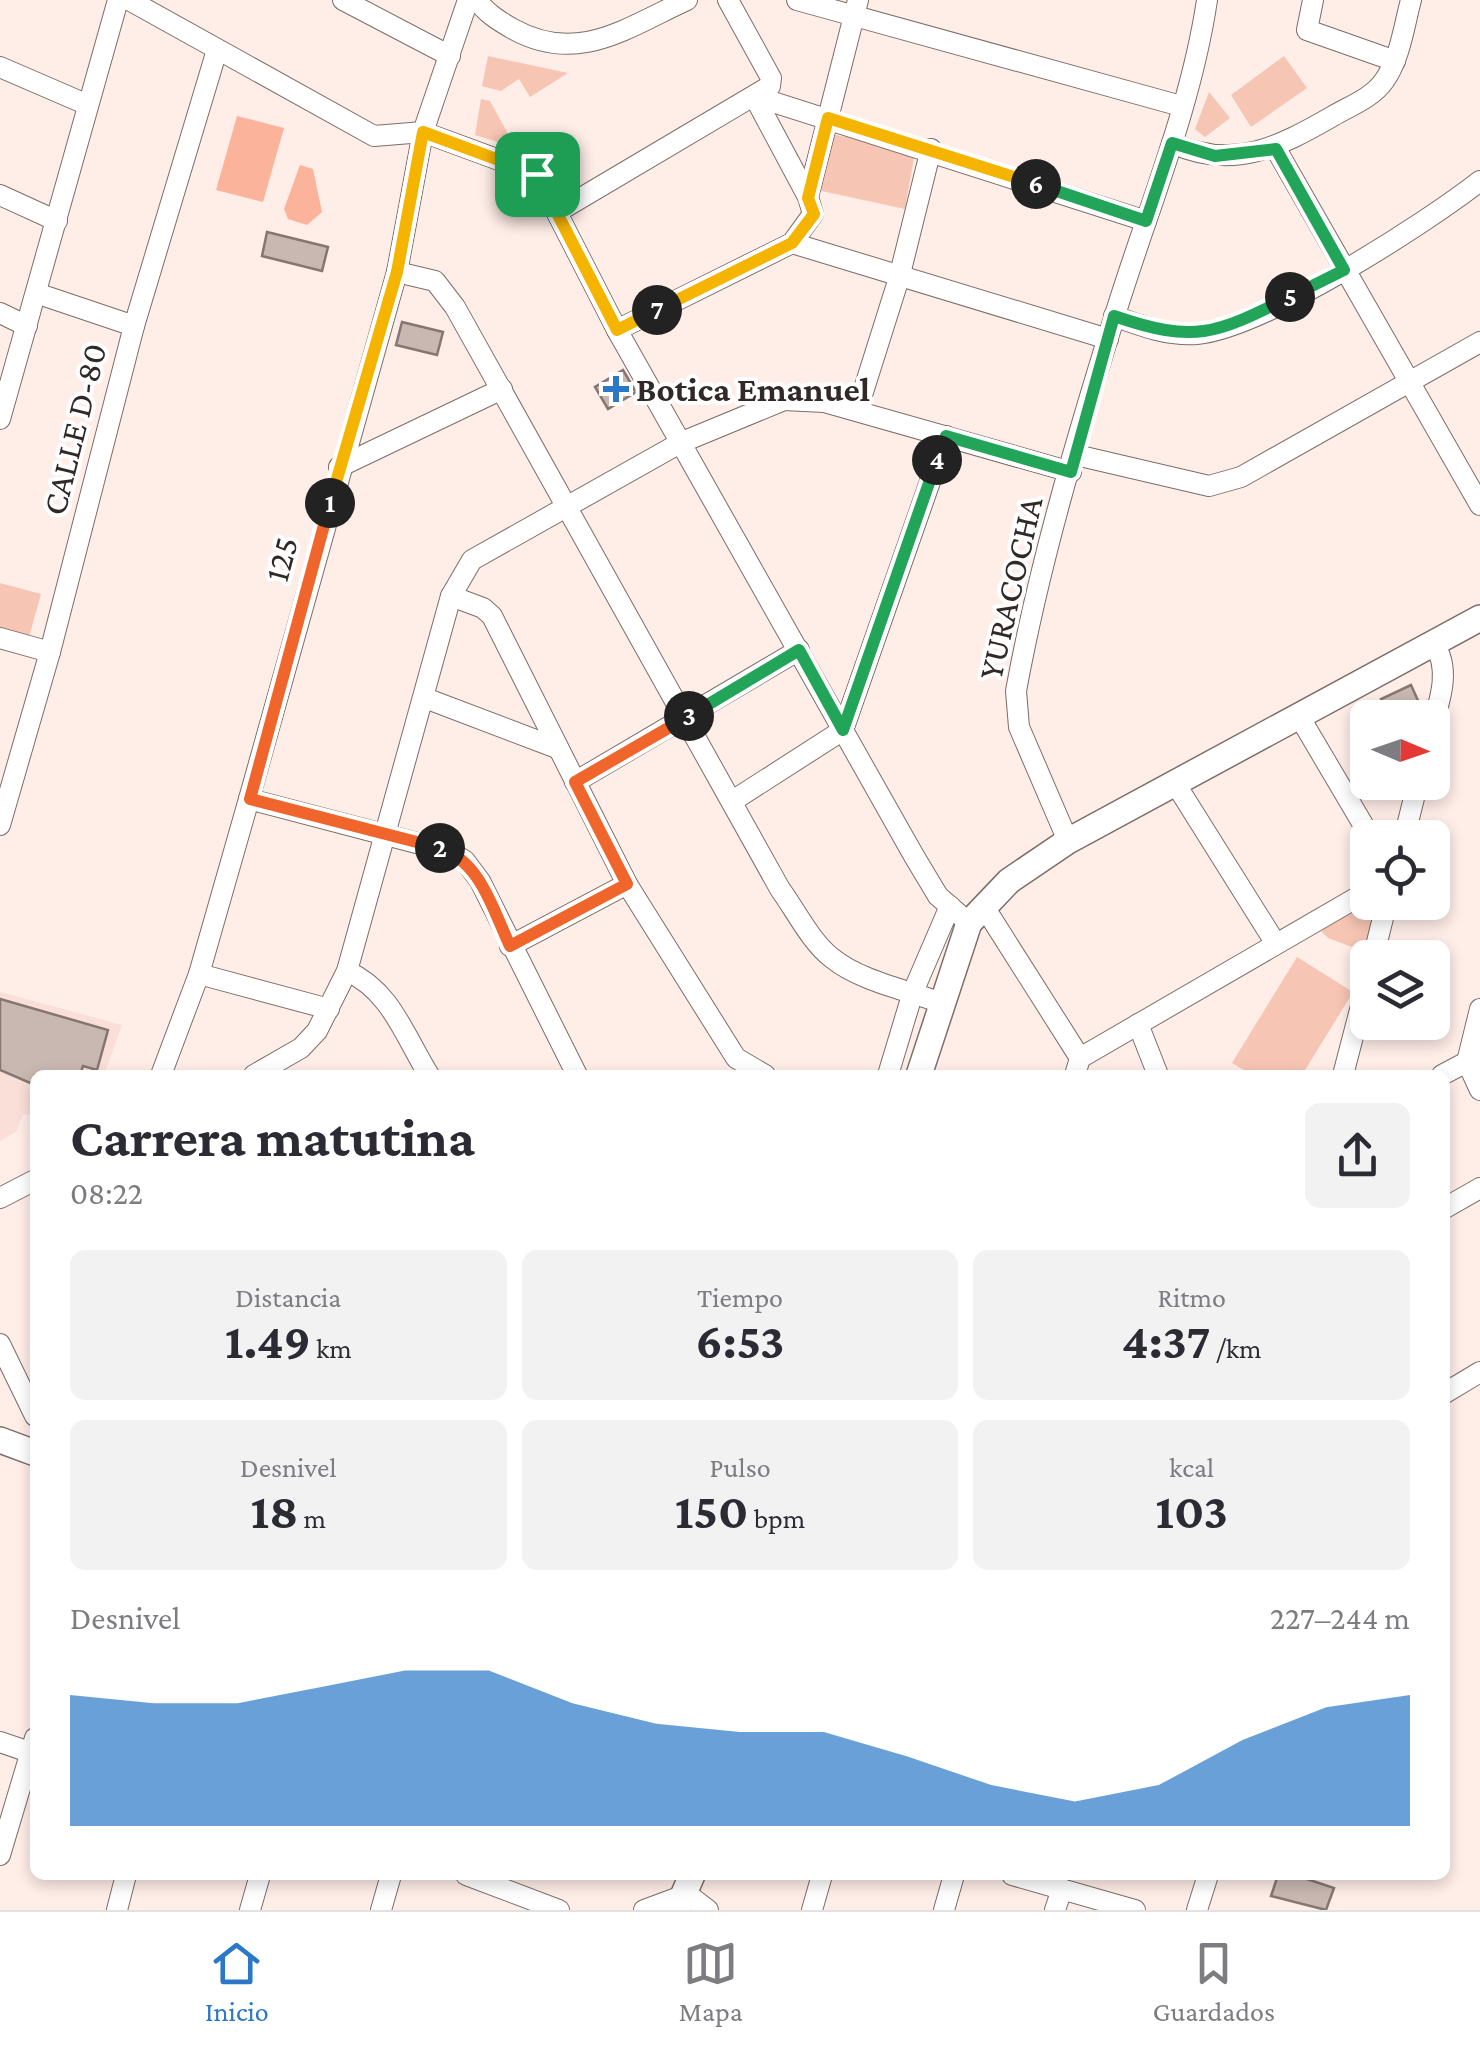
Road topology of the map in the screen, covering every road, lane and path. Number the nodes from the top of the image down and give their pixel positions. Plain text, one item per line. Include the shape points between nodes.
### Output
1 (118, 0) edge
2 (129, 0) edge
3 (343, 0) edge
4 (468, 0) edge
5 (477, 0) edge
6 (687, 0) edge
7 (728, 0) edge
8 (797, 0) edge
9 (1207, 0) edge
10 (1313, 0) edge
11 (1411, 0) edge
12 (856, 8) edge
13 (218, 50) junction
14 (450, 56) junction
15 (1394, 61) junction
16 (0, 67) edge
17 (754, 96) junction
18 (88, 105) junction
19 (1181, 106) junction
20 (828, 118) junction
21 (423, 132) junction
22 (1172, 143) junction
23 (931, 149) junction
24 (1276, 149) junction
25 (1480, 181) edge
26 (0, 196) edge
27 (808, 198) junction
28 (559, 211) junction
29 (57, 221) junction
30 (1146, 221) junction
31 (792, 243) junction
32 (1344, 270) junction
33 (397, 272) junction
34 (899, 278) junction
35 (36, 292) junction
36 (0, 313) edge
37 (1114, 316) junction
38 (26, 326) junction
39 (134, 326) junction
40 (617, 330) junction
41 (1108, 339) junction
42 (1480, 342) edge
43 (1409, 382) junction
44 (502, 389) junction
45 (858, 411) junction
46 (0, 419) edge
47 (946, 436) junction
48 (680, 443) junction
49 (1074, 463) junction
50 (339, 467) junction
51 (568, 504) junction
52 (1480, 505) edge
53 (451, 596) junction
54 (1480, 618) edge
55 (0, 638) edge
56 (1434, 644) junction
57 (799, 650) junction
58 (50, 652) junction
59 (425, 698) junction
60 (1440, 700) edge
61 (1300, 716) junction
62 (686, 718) junction
63 (843, 730) junction
64 (554, 747) junction
65 (7, 775) edge
66 (575, 782) junction
67 (1175, 783) junction
68 (250, 799) junction
69 (734, 800) junction
70 (1361, 820) edge
71 (0, 825) edge
72 (383, 835) junction
73 (1068, 841) junction
74 (627, 884) junction
75 (1350, 901) edge
76 (967, 912) junction
77 (1276, 944) junction
78 (510, 946) junction
79 (346, 970) junction
80 (199, 974) junction
81 (913, 992) junction
82 (941, 1003) junction
83 (328, 1008) junction
84 (1480, 1009) edge
85 (1138, 1024) junction
86 (1352, 1040) edge
87 (1474, 1058) edge
88 (1078, 1066) edge
89 (282, 1068) edge
90 (163, 1070) edge
91 (426, 1070) edge
92 (574, 1070) edge
93 (757, 1070) edge
94 (890, 1070) edge
95 (921, 1070) edge
96 (1156, 1070) edge
97 (1344, 1070) edge
98 (1450, 1071) edge
99 (1480, 1090) edge
100 (30, 1183) edge
101 (1480, 1188) edge
102 (0, 1198) edge
103 (1450, 1205) edge
104 (0, 1344) edge
105 (1480, 1372) edge
106 (1450, 1390) edge
107 (30, 1406) edge
108 (0, 1440) edge
109 (30, 1451) edge
110 (0, 1742) edge
111 (30, 1747) edge
112 (30, 1760) edge
113 (0, 1854) edge
114 (125, 1880) edge
115 (259, 1880) edge
116 (390, 1880) edge
117 (478, 1880) edge
118 (821, 1880) edge
119 (953, 1880) edge
120 (1030, 1880) edge
121 (1206, 1880) edge
122 (1062, 1889) junction
123 (691, 1897) edge
124 (538, 1905) edge
125 (117, 1910) edge
126 (250, 1910) edge
127 (381, 1910) edge
128 (559, 1910) edge
129 (644, 1910) edge
130 (812, 1910) edge
131 (944, 1910) edge
132 (1056, 1910) edge
133 (1134, 1910) edge
134 (1197, 1910) edge

1 - 18 street
2 - 13 street
3 - 14 street
4 - 14 street, 125
5 - 6 street via 537,42 568,48
7 - 17 street via 771,78
8 - 12 street
9 - 19 street, YURACOCHA
10 - 15 street via 1307,30
11 - 15 street
12 - 19 street
12 - 20 street
13 - 21 street via 374,136
13 - 39 street, CALLE D-80
14 - 21 street, 125
15 - 24 street via 1374,92
16 - 18 street
17 - 20 street
17 - 27 street
17 - 28 street
18 - 29 street
19 - 22 street, YURACOCHA
20 - 23 street
20 - 27 street
21 - 28 street via 526,167
21 - 33 street, 125
22 - 24 street via 1215,156
22 - 30 street, YURACOCHA
23 - 30 street
23 - 34 street
24 - 32 street
25 - 32 street
26 - 29 street
27 - 31 street via 814,214
28 - 40 street
29 - 35 street
30 - 37 street, YURACOCHA
31 - 34 street
31 - 40 street
32 - 37 street via 1219,330 1174,334
32 - 43 street
33 - 44 street via 443,288
33 - 50 street, 125
34 - 41 street
34 - 45 street
35 - 38 street
35 - 39 street
36 - 38 street
37 - 41 street, YURACOCHA
38 - 46 street
39 - 58 street, CALLE D-80
40 - 48 street
41 - 49 street, YURACOCHA
42 - 43 street
43 - 49 street via 1241,478 1209,486
43 - 52 street
44 - 50 street
44 - 51 street
45 - 47 street
45 - 48 street via 784,400
47 - 49 street
47 - 63 street
48 - 51 street
48 - 57 street
49 - 73 street, YURACOCHA via 1016,691 1019,727
50 - 68 street, 125
51 - 53 street via 472,560
51 - 62 street
53 - 59 street
53 - 64 street via 492,616
54 - 56 main road
55 - 58 street
56 - 60 street via 1444,684
56 - 61 main road
57 - 62 street
57 - 63 street
58 - 65 street, CALLE D-80
59 - 64 street
59 - 72 street
61 - 67 main road
61 - 70 street
62 - 66 street
62 - 69 street
63 - 69 street
63 - 76 street via 914,856
64 - 66 street
65 - 71 street, CALLE D-80
66 - 74 street
67 - 73 main road
67 - 77 street
68 - 72 street
68 - 80 street, 125
69 - 81 street via 780,889 831,958
72 - 78 street via 436,846 465,861
72 - 79 street
73 - 76 main road
74 - 78 street
74 - 93 street via 736,1058
75 - 77 street
76 - 81 street
76 - 82 main road
76 - 88 street
77 - 85 street
78 - 92 street
79 - 83 street
79 - 91 street via 372,982
80 - 83 street
80 - 90 street, 125
81 - 82 street
81 - 94 street
82 - 95 main road
83 - 89 street via 317,1031
84 - 87 street
85 - 88 street
85 - 96 street
86 - 97 street
87 - 98 street
87 - 99 street
100 - 102 street
101 - 103 street
104 - 107 street
105 - 106 street
108 - 109 main road
110 - 111 street
112 - 113 street
114 - 125 street
115 - 126 street
116 - 127 street
117 - 124 street
118 - 130 street
119 - 131 street
120 - 122 street
121 - 134 street
122 - 132 street
122 - 133 street
123 - 129 street
124 - 128 street

